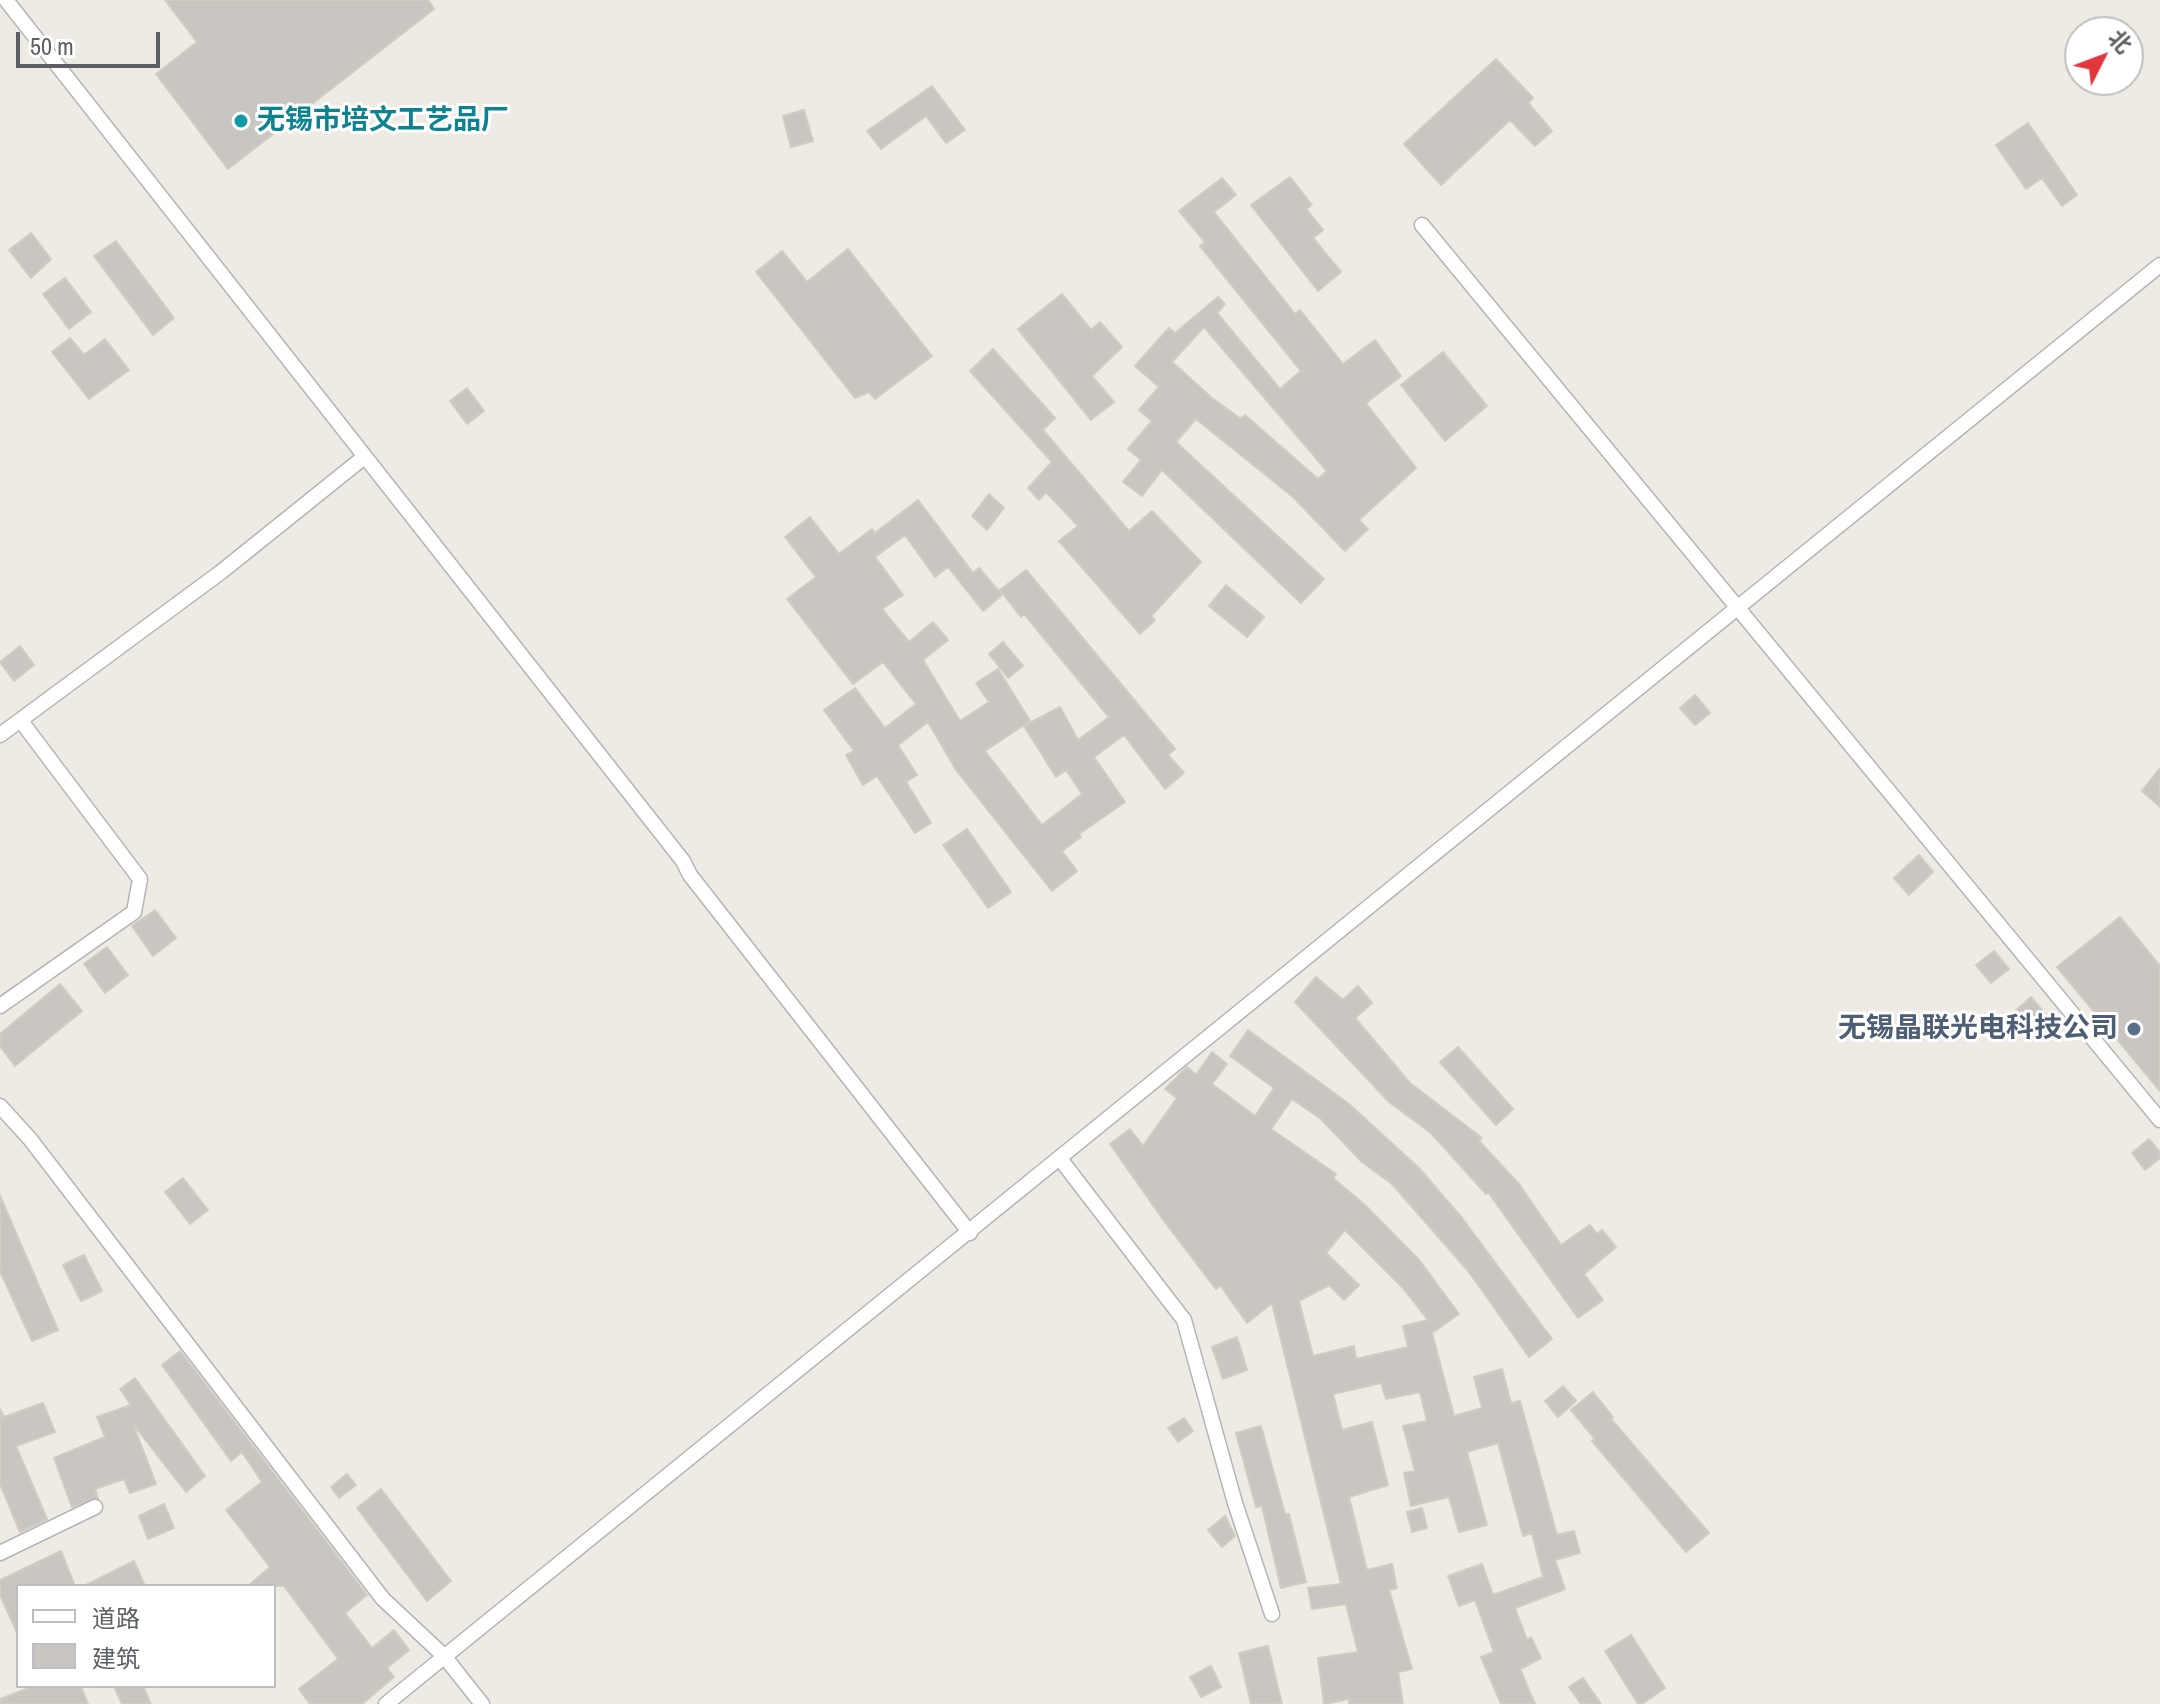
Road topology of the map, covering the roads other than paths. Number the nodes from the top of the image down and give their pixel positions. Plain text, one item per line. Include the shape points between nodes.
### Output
1 (6, 0) edge
2 (1422, 225) dead end
3 (2160, 265) edge
4 (363, 458) junction
5 (1737, 610) junction
6 (21, 721) junction
7 (0, 735) edge
8 (0, 1006) edge
9 (0, 1106) edge
10 (2160, 1120) edge
11 (1061, 1160) junction
12 (970, 1233) junction
13 (95, 1507) dead end
14 (0, 1553) edge
15 (1272, 1614) dead end
16 (444, 1656) junction
17 (386, 1704) edge
18 (482, 1704) edge

1 - 4 street
2 - 5 street
3 - 5 street
4 - 6 street
4 - 12 street
5 - 10 street
5 - 11 street
6 - 7 street
6 - 8 street via 140,879 134,912
9 - 16 street via 383,1599
11 - 12 street
11 - 15 street via 1184,1320
12 - 16 street
13 - 14 street
16 - 17 street
16 - 18 street

